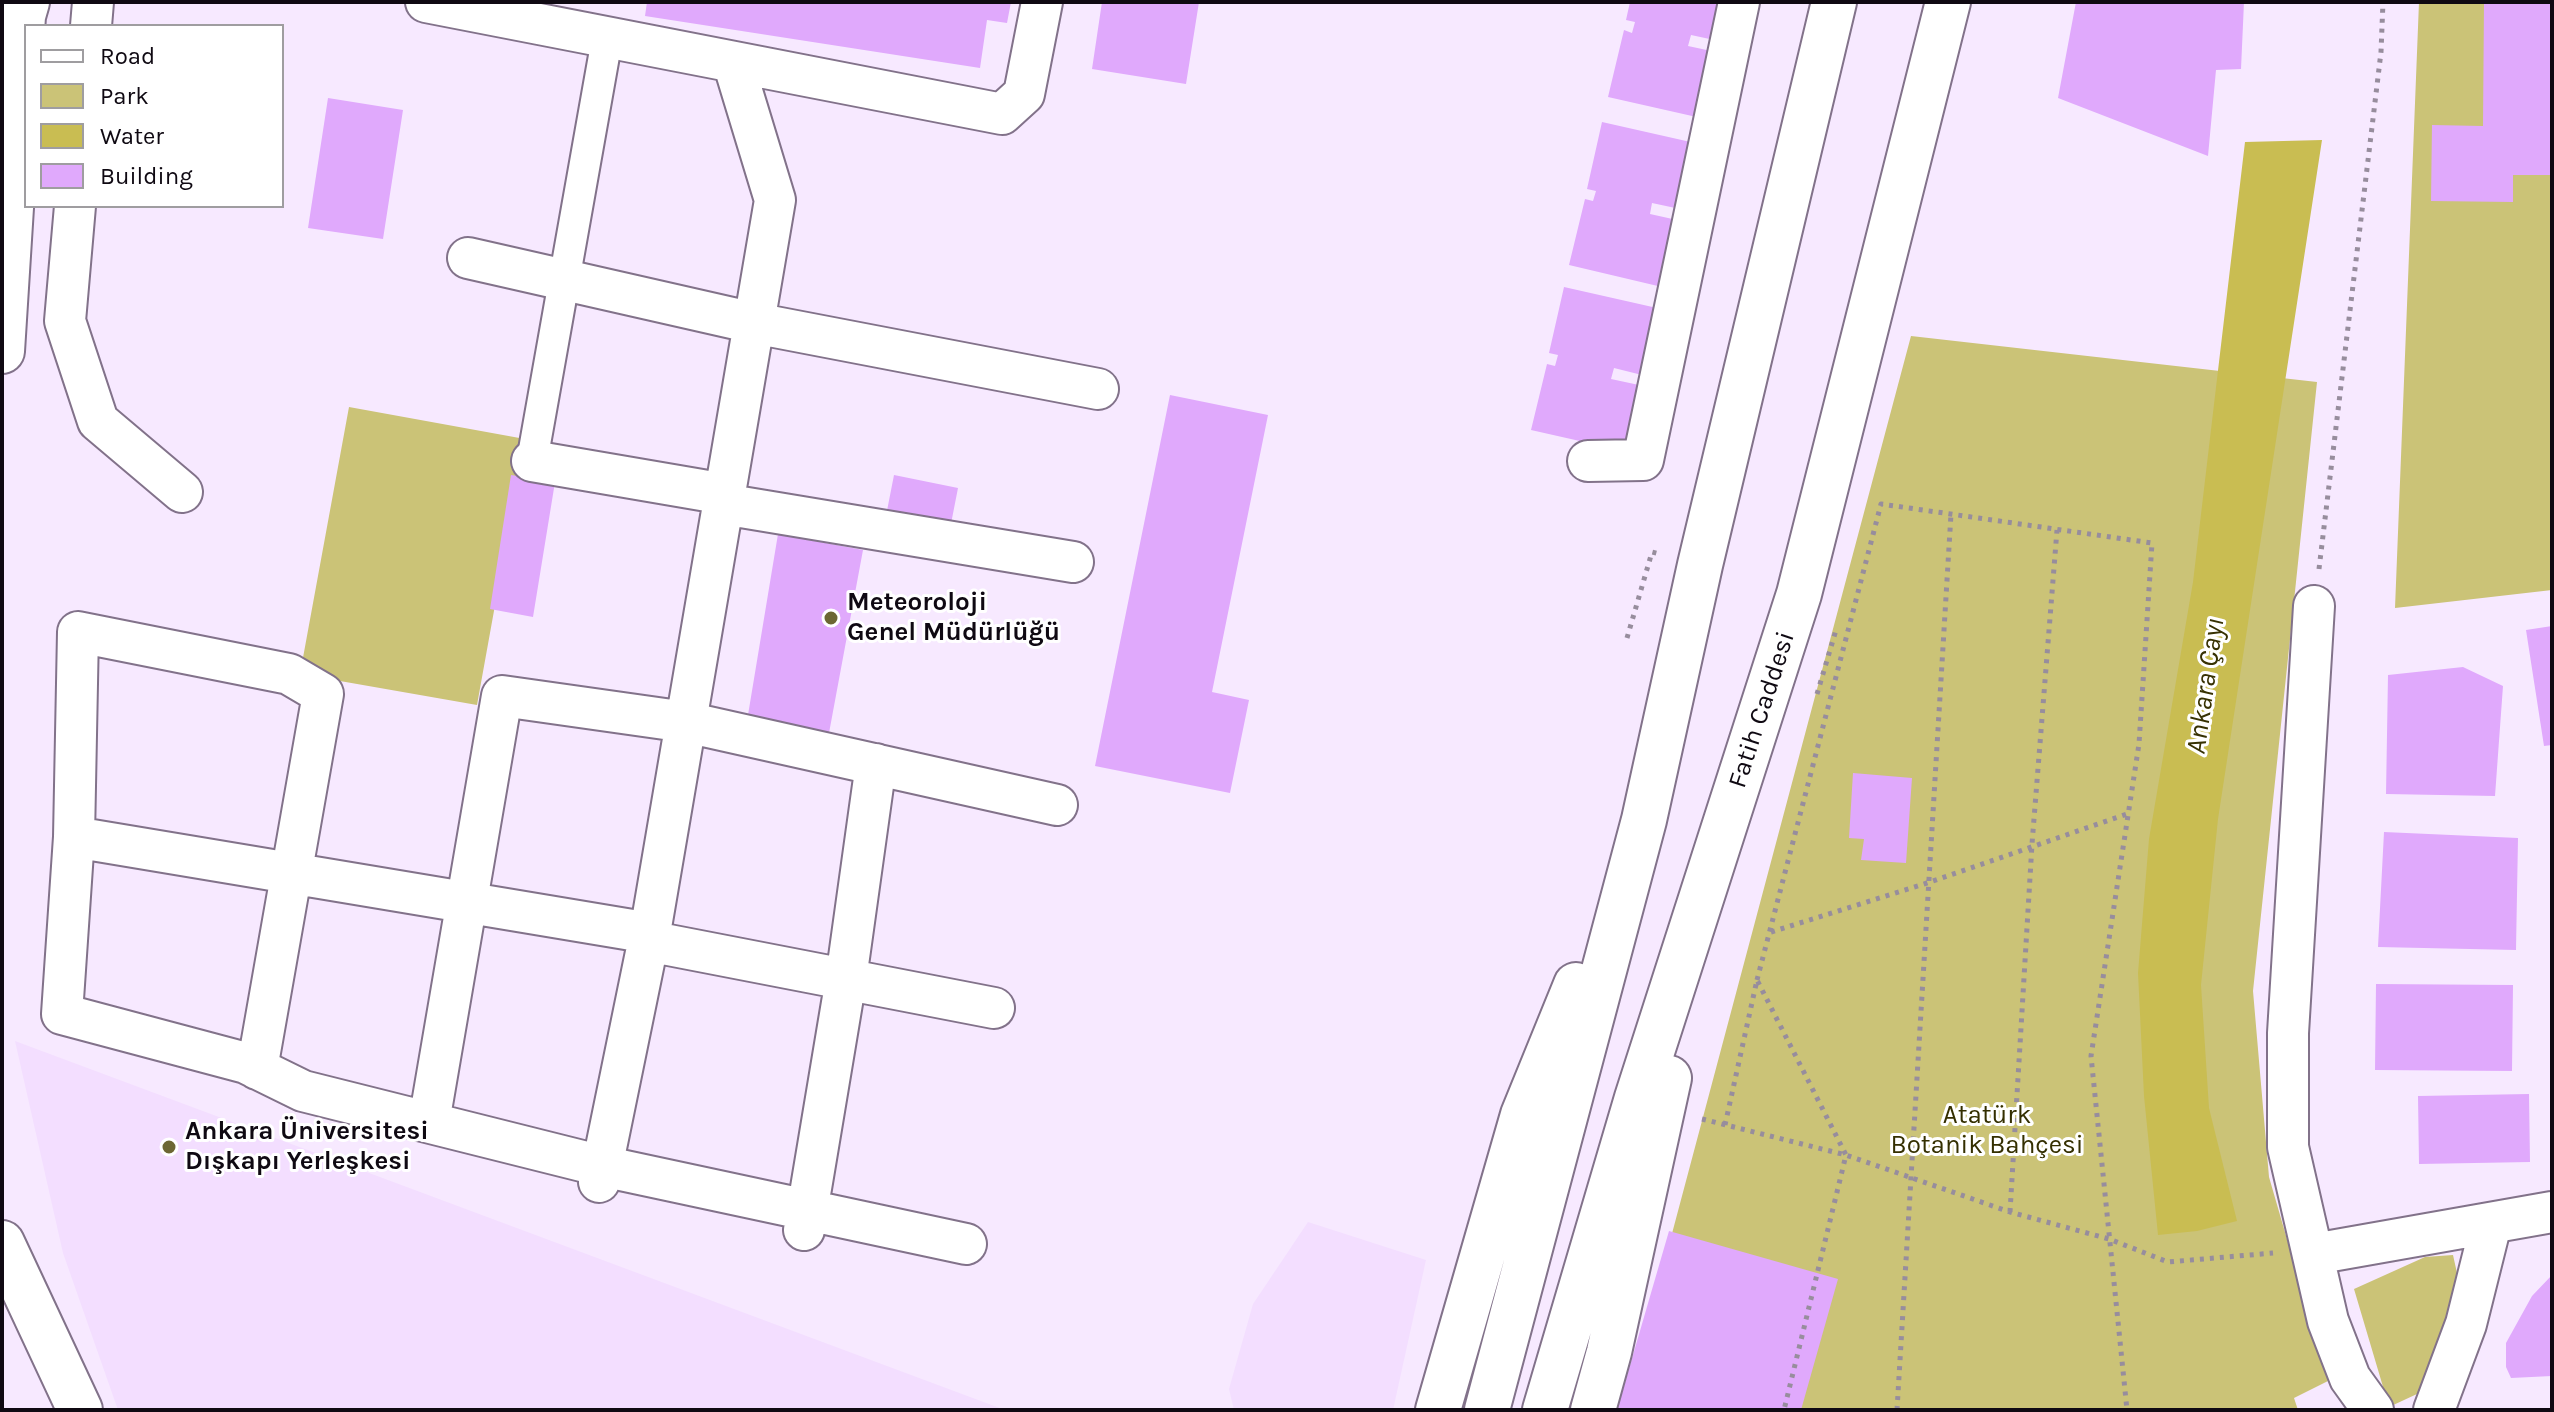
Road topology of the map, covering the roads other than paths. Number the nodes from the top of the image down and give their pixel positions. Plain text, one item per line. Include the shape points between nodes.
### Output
1 (27, 2) edge
2 (93, 2) edge
3 (426, 2) edge
4 (1042, 2) edge
5 (1739, 2) edge
6 (1834, 2) edge
7 (1948, 2) edge
8 (91, 24) edge
9 (607, 39) junction
10 (734, 65) junction
11 (75, 208) edge
12 (468, 258) dead end
13 (566, 280) junction
14 (754, 323) junction
15 (2, 351) edge
16 (1098, 389) dead end
17 (532, 461) joint
18 (1588, 461) dead end
19 (182, 492) dead end
20 (724, 499) junction
21 (1073, 562) dead end
22 (2314, 606) road end
23 (686, 722) junction
24 (876, 764) junction
25 (1057, 805) dead end
26 (1644, 820) junction
27 (74, 837) junction
28 (291, 873) junction
29 (466, 902) junction
30 (1699, 906) junction
31 (649, 937) junction
32 (846, 979) junction
33 (994, 1008) dead end
34 (257, 1069) junction
35 (429, 1122) junction
36 (600, 1174) junction
37 (2552, 1212) edge
38 (805, 1220) junction
39 (2491, 1224) junction
40 (2, 1243) edge
41 (966, 1244) dead end
42 (2294, 1253) junction
43 (2, 1257) edge
44 (52, 1410) edge
45 (80, 1410) edge
46 (1438, 1410) edge
47 (1487, 1410) edge
48 (1545, 1410) edge
49 (1593, 1410) edge
50 (2373, 1410) edge
51 (2434, 1410) edge

1 - 15 main road
2 - 8 street
3 - 9 street
4 - 10 street via 1024,94 1002,114
5 - 18 street via 1643,460
6 - 26 main road
7 - 30 main road, Fatih Caddesi via 1799,594
9 - 10 street
9 - 13 street
10 - 14 street via 775,200
11 - 19 street via 65,321 98,421
12 - 13 street
13 - 14 street
13 - 17 street
14 - 16 street
14 - 20 street
17 - 20 street
20 - 21 street
20 - 23 street
22 - 42 street via 2288,1033
23 - 24 street
23 - 29 street via 502,696
23 - 31 street
24 - 25 street
24 - 32 street
26 - 46 main road via 1523,1115
26 - 47 main road
27 - 28 street
27 - 28 street via 78,632 289,674 323,694
27 - 34 street via 62,1014
28 - 29 street
28 - 34 street
29 - 31 street
29 - 35 street
30 - 48 main road, Fatih Caddesi
30 - 49 main road via 1656,1146
31 - 32 street
31 - 36 street
32 - 33 street
32 - 38 street
34 - 35 street via 303,1091
35 - 36 street
36 - 38 street
37 - 39 street
38 - 41 street
39 - 42 street
39 - 51 street via 2466,1324
40 - 45 main road
42 - 50 street via 2350,1378
43 - 44 main road

